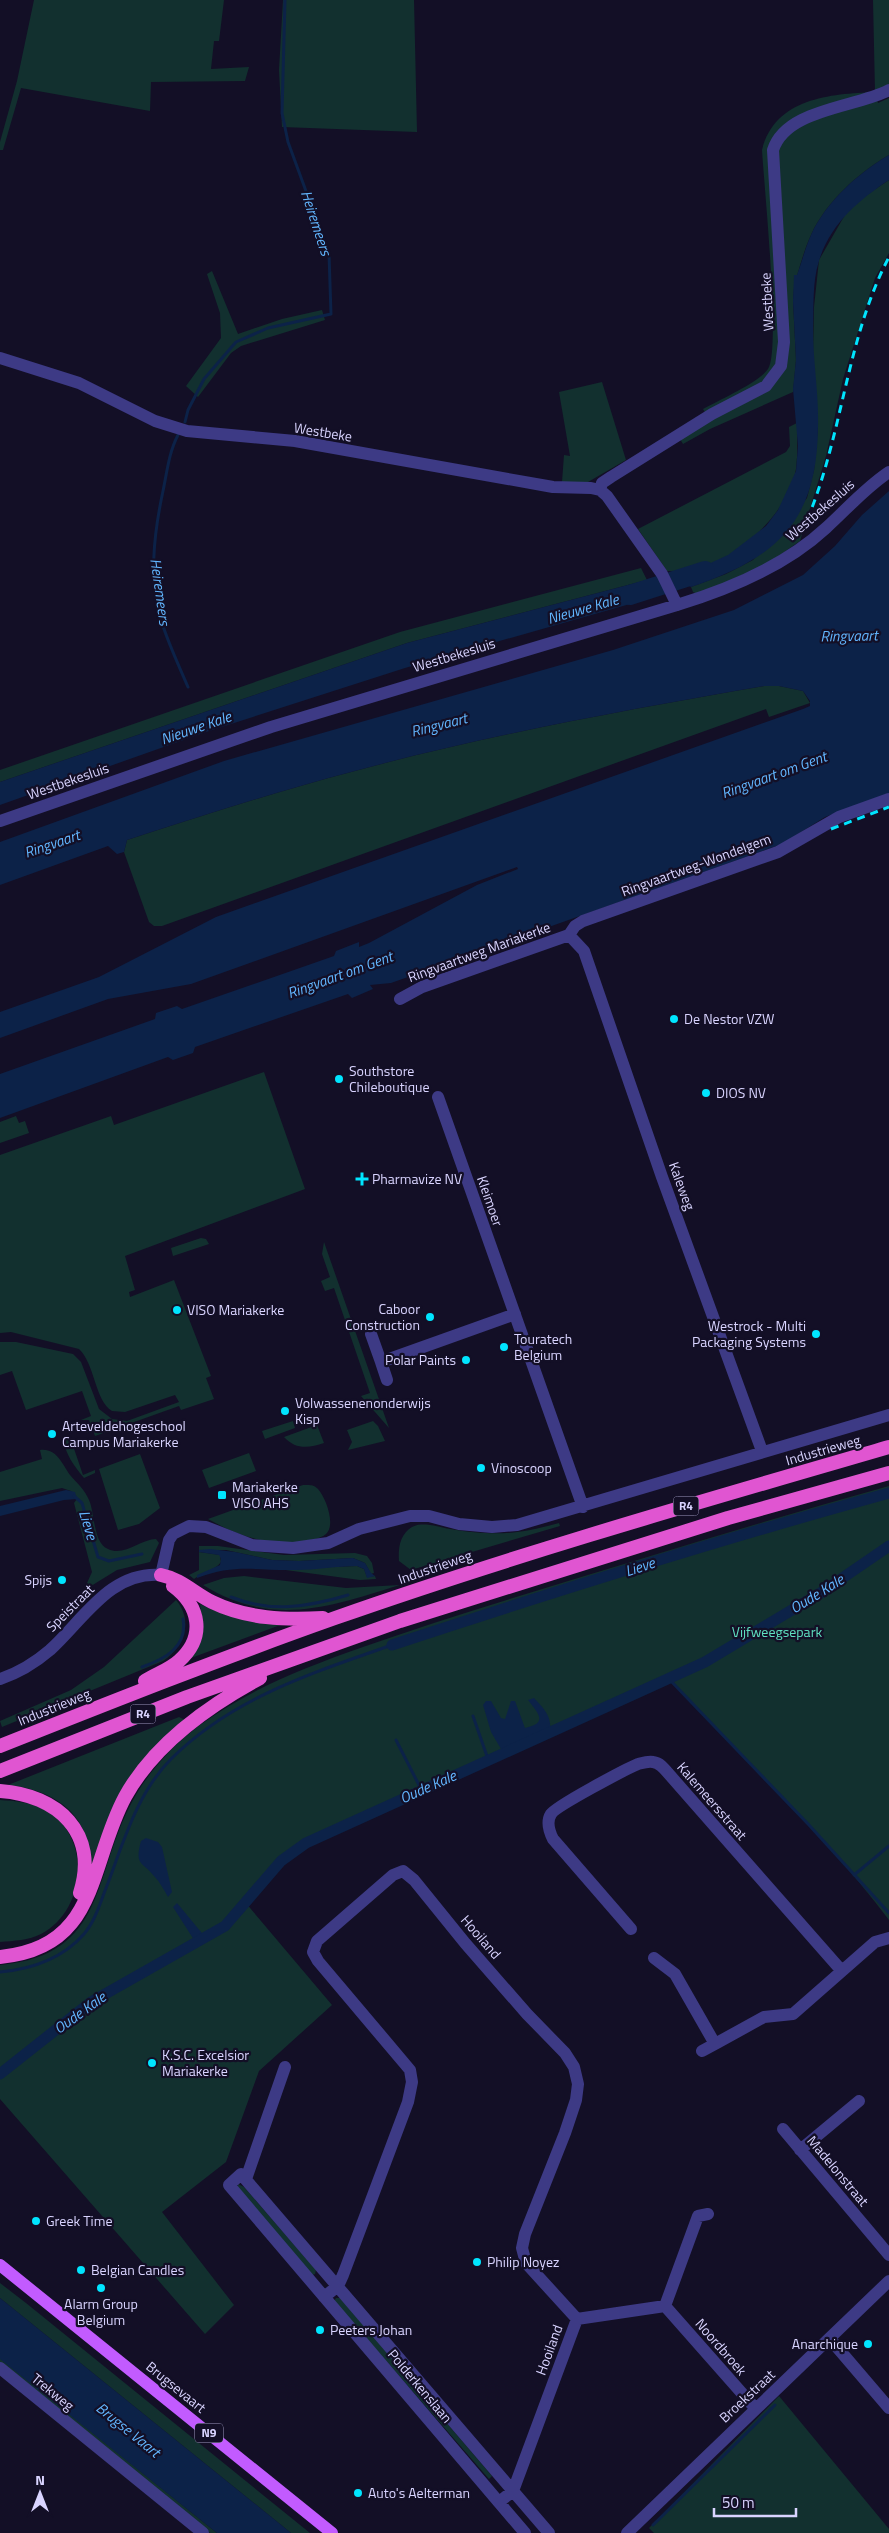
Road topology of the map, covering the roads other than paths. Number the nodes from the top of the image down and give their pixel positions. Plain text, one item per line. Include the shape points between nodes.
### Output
1 (889, 90) edge
2 (0, 358) edge
3 (889, 472) edge
4 (600, 490) junction
5 (676, 601) junction
6 (889, 799) edge
7 (0, 821) edge
8 (569, 935) junction
9 (400, 999) dead end
10 (438, 1097) dead end
11 (515, 1314) junction
12 (371, 1334) dead end
13 (381, 1362) junction
14 (387, 1380) dead end
15 (889, 1415) edge
16 (889, 1448) edge
17 (762, 1451) junction
18 (889, 1473) edge
19 (583, 1506) junction
20 (161, 1575) junction
21 (336, 1618) junction
22 (288, 1660) junction
23 (2, 1678) edge
24 (120, 1698) junction
25 (0, 1746) edge
26 (0, 1771) edge
27 (0, 1791) edge
28 (631, 1930) dead end
29 (889, 1938) edge
30 (0, 1950) edge
31 (0, 1957) edge
32 (654, 1958) dead end
33 (841, 1970) junction
34 (715, 2044) junction
35 (702, 2051) dead end
36 (286, 2067) dead end
37 (859, 2101) dead end
38 (783, 2129) dead end
39 (800, 2150) junction
40 (246, 2179) junction
41 (699, 2212) dead end
42 (889, 2255) edge
43 (0, 2264) edge
44 (889, 2281) edge
45 (338, 2286) junction
46 (324, 2297) junction
47 (665, 2306) junction
48 (577, 2319) junction
49 (830, 2339) junction
50 (0, 2368) edge
51 (755, 2408) junction
52 (889, 2408) edge
53 (513, 2491) junction
54 (499, 2502) junction
55 (203, 2533) edge
56 (332, 2533) edge
57 (525, 2533) edge
58 (550, 2533) edge
59 (627, 2533) edge

1 - 4 street, Westbeke via 802,119 787,128 772,150 784,342 778,373 766,386 712,414 611,477 602,483
2 - 4 street, Westbeke via 79,383 155,421 187,431 295,442 553,487
3 - 5 street, Westbekesluis via 788,557 731,586
4 - 5 street via 662,574
5 - 7 street, Westbekesluis via 271,727
6 - 8 street, Ringvaartweg-Wondelgem via 839,817 778,852 583,921
8 - 9 street, Ringvaartweg Mariakerke via 422,987
8 - 17 street, Kaleweg via 584,952
10 - 11 street, Kleimoer
11 - 13 street
11 - 19 street, Kleimoer
12 - 13 street
13 - 14 street
15 - 17 street, Industrieweg
16 - 21 highway, Industrieweg / R4 via 628,1522
17 - 19 street, Industrieweg
18 - 22 highway, R4 via 728,1518 454,1603
19 - 20 street, Industrieweg via 517,1525 492,1528 429,1516 410,1516 312,1547 252,1545 206,1526 189,1526 181,1528 169,1540
20 - 21 highway, R4 via 171,1577 211,1601 244,1613 282,1620
20 - 23 street, Speistraat via 141,1575 117,1584 50,1650
20 - 24 highway, R4 via 191,1604 196,1617 195,1636 178,1662
21 - 24 highway, Industrieweg / R4
22 - 26 highway, R4
22 - 31 highway via 206,1711 159,1750 125,1797 84,1905 73,1924 48,1945
24 - 25 highway, Industrieweg / R4
27 - 30 highway via 28,1794 48,1802 64,1814 82,1846 85,1876 77,1902 57,1929 33,1943
28 - 33 street, Kalemeersstraat via 554,1839 549,1832 549,1822 552,1812 569,1801 638,1764 652,1762 661,1765
29 - 33 street via 875,1942
32 - 34 street via 675,1974
33 - 34 street via 793,2014 764,2017
34 - 35 street
36 - 40 street
37 - 39 street
38 - 39 street, Madelonstraat
39 - 42 street, Madelonstraat
40 - 45 street, Polderkenslaan
40 - 46 street, Polderkenslaan via 241,2174 229,2185
41 - 47 street
43 - 56 main road, Brugsevaart / N9
44 - 49 street, Broekstraat
45 - 46 street
45 - 48 street, Hooiland via 408,2102 412,2082 410,2070 313,1952 317,1941 393,1875 403,1871 565,2053 574,2068 578,2084 576,2100 522,2248 526,2263
45 - 53 street, Polderkenslaan
46 - 54 street, Polderkenslaan
47 - 48 street
47 - 51 street, Noordbroek
48 - 53 street, Hooiland
49 - 51 street, Broekstraat
49 - 52 street
50 - 55 street, Trekweg
51 - 59 street, Broekstraat
53 - 54 street
53 - 58 street, Polderkenslaan
54 - 57 street, Polderkenslaan

